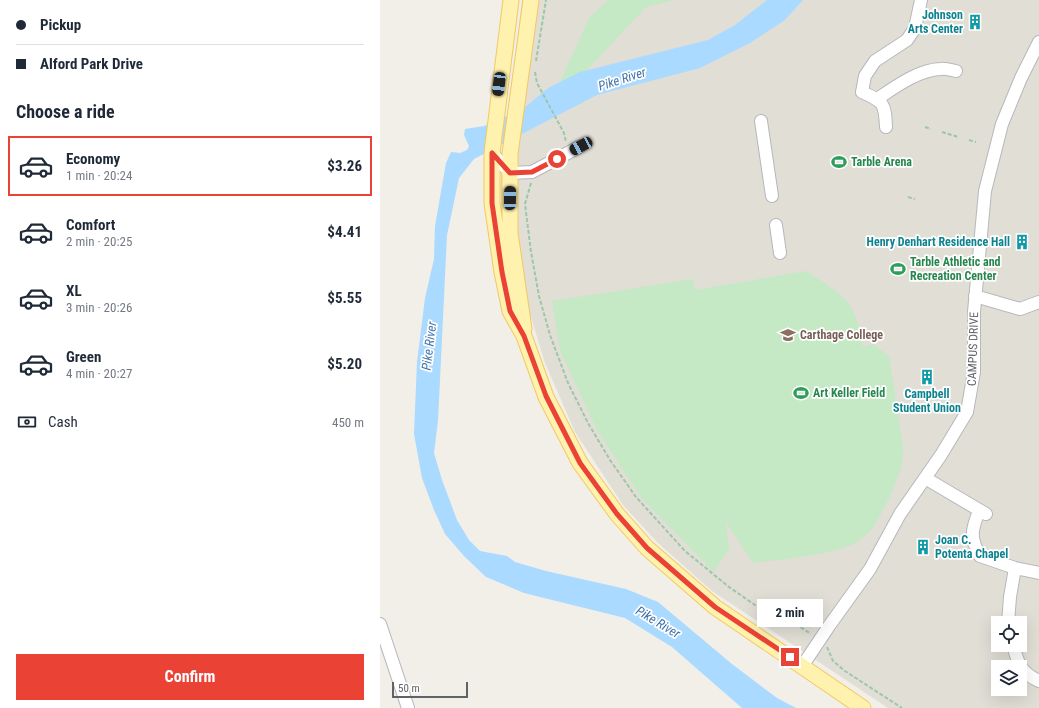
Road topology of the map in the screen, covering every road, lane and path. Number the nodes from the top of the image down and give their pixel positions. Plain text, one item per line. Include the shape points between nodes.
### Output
1 (511, 0) edge
2 (531, 0) edge
3 (546, 0) edge
4 (921, 0) edge
5 (1039, 42) edge
6 (956, 71) dead end
7 (877, 99) junction
8 (761, 121) dead end
9 (886, 127) dead end
10 (925, 127) dead end
11 (931, 129) dead end
12 (942, 132) dead end
13 (958, 137) dead end
14 (969, 140) dead end
15 (976, 142) dead end
16 (563, 145) dead end
17 (581, 146) dead end
18 (492, 159) junction
19 (532, 172) junction
20 (510, 173) junction
21 (772, 196) dead end
22 (908, 197) dead end
23 (915, 199) dead end
24 (776, 225) dead end
25 (780, 253) dead end
26 (975, 296) junction
27 (1039, 302) edge
28 (524, 336) junction
29 (924, 478) junction
30 (1016, 568) junction
31 (1039, 573) edge
32 (1009, 616) edge
33 (380, 624) edge
34 (819, 639) junction
35 (1015, 652) edge
36 (803, 665) junction
37 (1039, 681) edge
38 (408, 708) edge
39 (863, 708) edge
40 (902, 708) edge

1 - 18 main road
2 - 20 main road via 510,154
3 - 16 path via 534,72 537,83 564,133 566,142
4 - 7 street via 915,28 907,40 875,61 866,76 862,92
5 - 26 street, CAMPUS DRIVE via 1002,124 985,191
6 - 7 street via 926,71
7 - 9 street via 885,107
8 - 21 street
10 - 11 path
12 - 13 path
14 - 15 path
17 - 19 street
18 - 20 street
18 - 28 main road via 492,203 502,272 510,311
19 - 20 street
19 - 34 path via 531,188 525,204 539,296 568,383 606,454 636,497 685,551 729,588 755,605 788,619
20 - 28 main road via 510,233
22 - 23 path
24 - 25 street
26 - 27 street via 1020,309
26 - 29 street, CAMPUS DRIVE via 971,399 967,412
28 - 36 main road via 546,396 580,463 617,514 647,548 715,607
29 - 30 street via 982,513 973,525 972,542 980,556
29 - 34 street, CAMPUS DRIVE via 900,514 866,576
30 - 31 street
30 - 32 street
33 - 38 street
34 - 36 street, CAMPUS DRIVE
34 - 40 path via 827,646 833,661 844,671
35 - 37 street via 1026,676
36 - 39 main road

